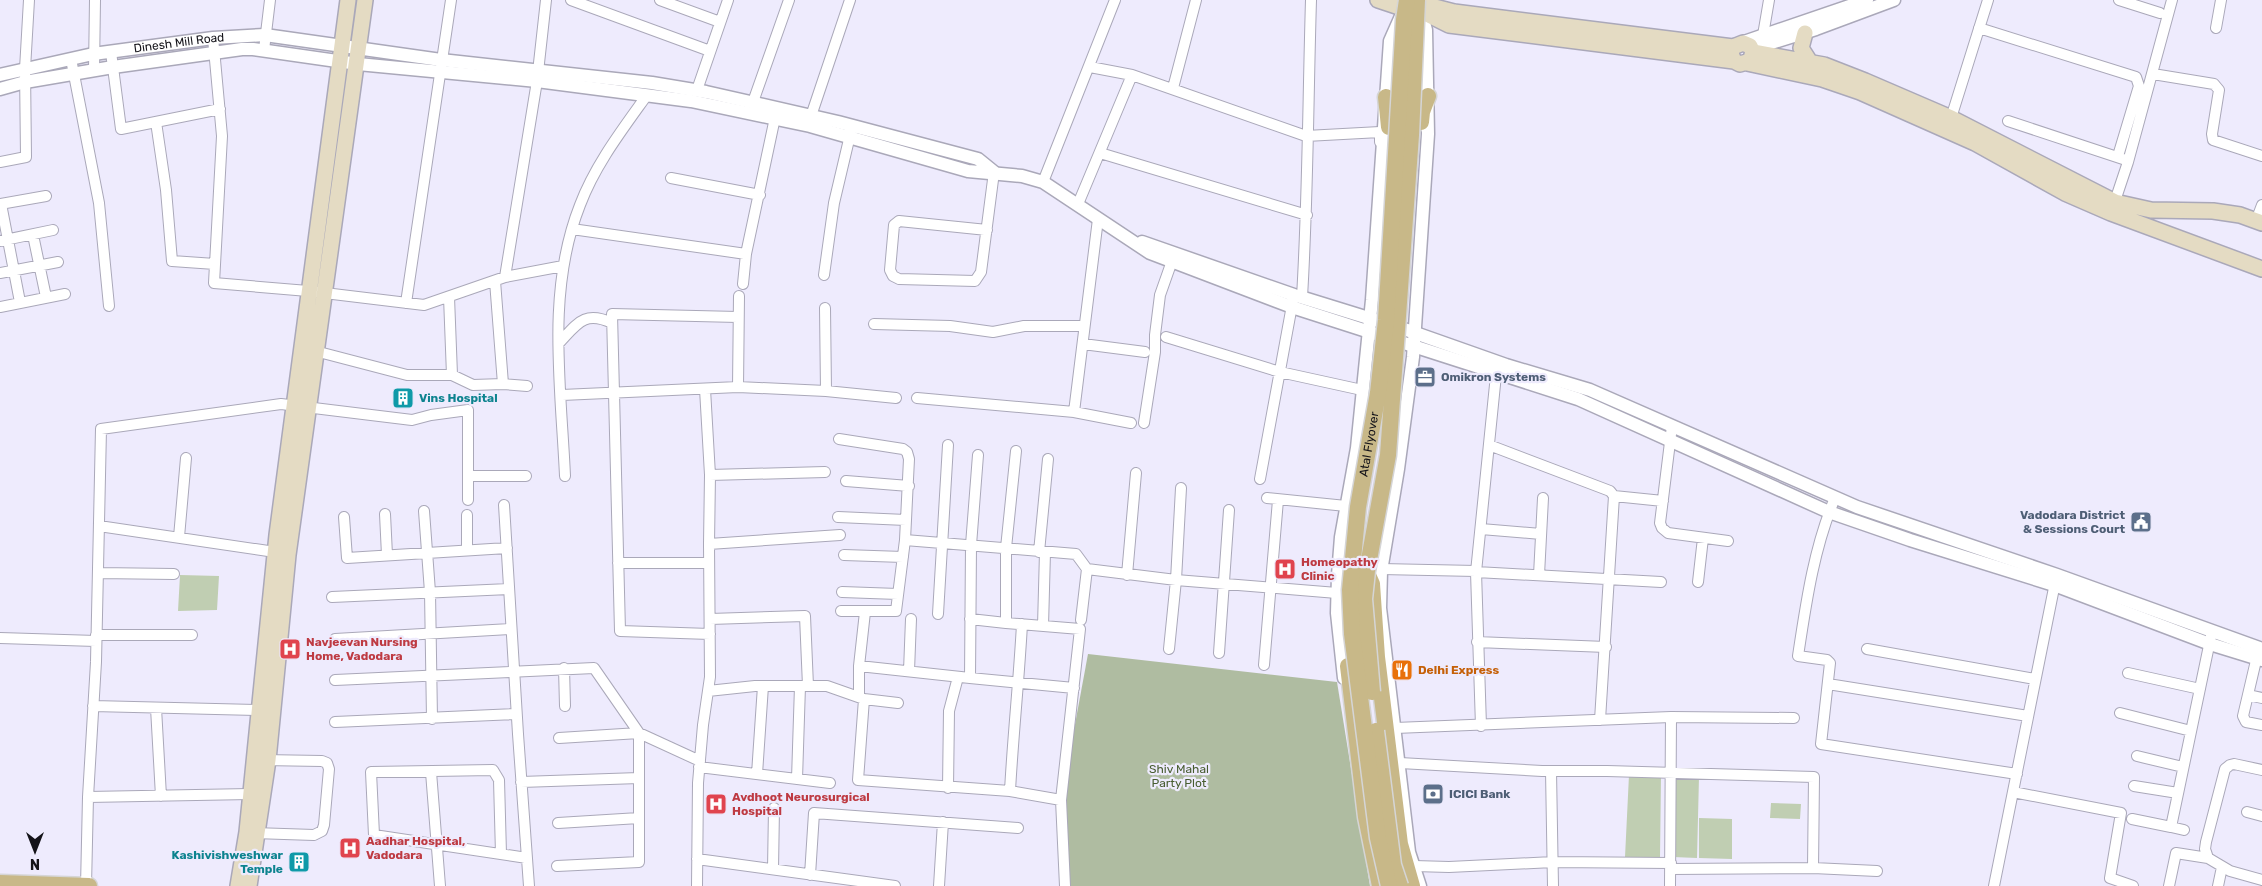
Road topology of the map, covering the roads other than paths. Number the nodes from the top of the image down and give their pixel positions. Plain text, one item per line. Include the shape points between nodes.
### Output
1 (29, 0) edge
2 (95, 0) edge
3 (270, 0) edge
4 (348, 0) edge
5 (365, 0) edge
6 (451, 0) edge
7 (546, 0) edge
8 (571, 0) edge
9 (660, 0) edge
10 (728, 0) edge
11 (789, 0) edge
12 (850, 0) edge
13 (1115, 0) edge
14 (1196, 0) edge
15 (1311, 0) edge
16 (1378, 0) edge
17 (1769, 0) edge
18 (1867, 0) edge
19 (1894, 0) edge
20 (1988, 0) edge
21 (2120, 0) edge
22 (2172, 0) edge
23 (2222, 0) edge
24 (589, 3) edge
25 (1404, 5) edge
26 (1835, 6) edge
27 (1423, 7) edge
28 (2160, 13) dead end
29 (720, 22) junction
30 (1979, 28) junction
31 (2216, 28) dead end
32 (1804, 33) junction
33 (265, 35) junction
34 (213, 38) junction
35 (360, 49) junction
36 (1748, 49) junction
37 (264, 50) junction
38 (710, 51) junction
39 (111, 52) junction
40 (214, 52) junction
41 (93, 54) junction
42 (341, 54) junction
43 (70, 59) junction
44 (1810, 62) junction
45 (358, 64) junction
46 (440, 65) junction
47 (113, 67) junction
48 (1090, 67) junction
49 (94, 70) junction
50 (74, 74) junction
51 (2153, 74) junction
52 (0, 75) edge
53 (1132, 75) junction
54 (25, 76) junction
55 (537, 76) junction
56 (1173, 88) junction
57 (0, 89) edge
58 (697, 90) junction
59 (647, 95) junction
60 (1428, 96) junction
61 (1386, 97) junction
62 (753, 102) junction
63 (220, 109) junction
64 (777, 113) junction
65 (811, 116) junction
66 (1951, 118) junction
67 (2008, 121) dead end
68 (156, 122) junction
69 (851, 131) junction
70 (1306, 136) junction
71 (1100, 153) junction
72 (2118, 156) junction
73 (2262, 156) edge
74 (0, 162) edge
75 (2128, 162) junction
76 (994, 172) junction
77 (671, 178) dead end
78 (1042, 182) junction
79 (760, 195) junction
80 (46, 196) dead end
81 (0, 204) edge
82 (1078, 204) junction
83 (2262, 205) edge
84 (2113, 207) junction
85 (1307, 215) junction
86 (1098, 219) junction
87 (2259, 222) edge
88 (572, 229) junction
89 (53, 230) dead end
90 (986, 230) junction
91 (33, 234) junction
92 (1126, 236) junction
93 (4, 240) edge
94 (746, 254) junction
95 (1172, 261) junction
96 (58, 262) dead end
97 (215, 264) junction
98 (39, 265) junction
99 (563, 266) junction
100 (2262, 268) edge
101 (14, 270) junction
102 (0, 273) edge
103 (824, 275) dead end
104 (505, 277) junction
105 (495, 281) junction
106 (744, 284) dead end
107 (316, 292) junction
108 (65, 294) dead end
109 (739, 296) dead end
110 (46, 297) junction
111 (449, 297) junction
112 (1296, 300) junction
113 (20, 302) junction
114 (406, 303) junction
115 (109, 306) dead end
116 (0, 307) edge
117 (825, 308) dead end
118 (738, 317) junction
119 (1368, 318) junction
120 (612, 323) junction
121 (874, 324) dead end
122 (1084, 326) junction
123 (1368, 331) junction
124 (1166, 337) dead end
125 (1415, 339) junction
126 (559, 343) junction
127 (1083, 344) junction
128 (315, 351) junction
129 (1145, 352) dead end
130 (1497, 367) junction
131 (1280, 372) junction
132 (452, 375) junction
133 (503, 384) junction
134 (527, 386) dead end
135 (738, 387) junction
136 (705, 389) junction
137 (1362, 390) junction
138 (826, 391) junction
139 (613, 393) junction
140 (562, 395) junction
141 (896, 398) dead end
142 (917, 398) dead end
143 (293, 405) junction
144 (309, 408) junction
145 (1074, 412) junction
146 (1392, 415) junction
147 (1373, 419) junction
148 (1131, 423) dead end
149 (1144, 423) dead end
150 (1672, 426) junction
151 (839, 439) dead end
152 (1670, 441) junction
153 (948, 445) dead end
154 (1489, 445) junction
155 (1016, 451) dead end
156 (978, 455) dead end
157 (186, 458) dead end
158 (1048, 459) dead end
159 (825, 472) dead end
160 (1136, 473) dead end
161 (710, 475) junction
162 (468, 476) junction
163 (526, 476) dead end
164 (565, 476) dead end
165 (1260, 478) dead end
166 (846, 481) dead end
167 (909, 486) junction
168 (1181, 488) dead end
169 (1614, 496) junction
170 (1267, 498) dead end
171 (1543, 498) dead end
172 (1835, 498) junction
173 (468, 500) dead end
174 (1278, 500) junction
175 (1663, 501) junction
176 (504, 505) dead end
177 (1346, 506) junction
178 (1229, 510) dead end
179 (424, 511) dead end
180 (1829, 512) junction
181 (385, 514) dead end
182 (467, 515) dead end
183 (344, 517) dead end
184 (838, 517) dead end
185 (906, 520) junction
186 (98, 526) junction
187 (1480, 529) junction
188 (1541, 534) junction
189 (840, 536) dead end
190 (179, 537) junction
191 (1703, 538) junction
192 (905, 540) junction
193 (1728, 541) dead end
194 (941, 543) junction
195 (708, 544) junction
196 (972, 545) junction
197 (507, 548) junction
198 (1006, 548) junction
199 (468, 550) junction
200 (427, 551) junction
201 (275, 552) junction
202 (1042, 552) junction
203 (387, 555) junction
204 (844, 555) dead end
205 (903, 557) junction
206 (618, 563) junction
207 (709, 563) junction
208 (1087, 570) junction
209 (1366, 571) junction
210 (1476, 571) junction
211 (98, 573) junction
212 (174, 574) dead end
213 (1128, 575) junction
214 (1539, 575) junction
215 (1610, 579) junction
216 (1176, 580) junction
217 (2055, 580) junction
218 (1661, 582) dead end
219 (1698, 582) dead end
220 (1225, 583) junction
221 (1272, 587) junction
222 (509, 589) junction
223 (430, 592) junction
224 (842, 592) dead end
225 (1337, 593) junction
226 (898, 594) junction
227 (332, 597) dead end
228 (841, 611) dead end
229 (865, 612) junction
230 (938, 614) dead end
231 (710, 619) junction
232 (911, 619) dead end
233 (970, 619) junction
234 (1081, 620) dead end
235 (1006, 623) junction
236 (1022, 624) junction
237 (1043, 626) junction
238 (511, 629) junction
239 (431, 632) junction
240 (710, 634) junction
241 (192, 635) dead end
242 (0, 638) edge
243 (96, 638) junction
244 (335, 638) dead end
245 (2211, 638) junction
246 (1477, 642) junction
247 (1606, 647) junction
248 (1169, 650) dead end
249 (1867, 650) dead end
250 (1219, 653) dead end
251 (2260, 654) edge
252 (1264, 665) dead end
253 (859, 666) junction
254 (564, 668) junction
255 (514, 670) junction
256 (909, 672) junction
257 (2128, 673) dead end
258 (432, 674) junction
259 (958, 677) junction
260 (970, 678) junction
261 (2035, 679) junction
262 (335, 680) dead end
263 (1019, 682) junction
264 (1828, 684) junction
265 (762, 686) junction
266 (804, 686) junction
267 (1074, 688) junction
268 (2200, 689) junction
269 (708, 691) junction
270 (2248, 695) junction
271 (861, 698) junction
272 (2262, 698) edge
273 (898, 703) dead end
274 (93, 706) junction
275 (565, 706) dead end
276 (156, 708) junction
277 (258, 710) junction
278 (2120, 713) dead end
279 (516, 714) junction
280 (2028, 716) junction
281 (1671, 717) junction
282 (432, 718) junction
283 (1794, 718) dead end
284 (1600, 720) junction
285 (335, 722) dead end
286 (2262, 725) edge
287 (1481, 726) junction
288 (1395, 728) junction
289 (2191, 731) junction
290 (639, 733) junction
291 (559, 738) dead end
292 (2137, 756) dead end
293 (261, 760) junction
294 (1400, 763) junction
295 (700, 764) junction
296 (2183, 767) junction
297 (2262, 770) edge
298 (1551, 771) junction
299 (431, 772) junction
300 (757, 774) junction
301 (1671, 774) junction
302 (2017, 774) junction
303 (639, 778) junction
304 (798, 779) junction
305 (521, 782) junction
306 (830, 783) dead end
307 (2134, 786) dead end
308 (948, 788) junction
309 (1010, 791) junction
310 (2013, 792) junction
311 (250, 794) junction
312 (2178, 794) junction
313 (161, 796) junction
314 (88, 797) junction
315 (1061, 800) junction
316 (774, 808) dead end
317 (2247, 812) dead end
318 (2262, 816) edge
319 (639, 818) junction
320 (2132, 819) dead end
321 (943, 822) junction
322 (558, 823) dead end
323 (2170, 827) junction
324 (1018, 828) dead end
325 (2184, 830) dead end
326 (251, 832) junction
327 (437, 844) junction
328 (501, 854) junction
329 (527, 858) junction
330 (2208, 858) junction
331 (697, 859) junction
332 (1553, 862) junction
333 (556, 866) dead end
334 (1414, 866) junction
335 (1671, 866) junction
336 (2222, 867) junction
337 (1812, 868) junction
338 (773, 870) junction
339 (1877, 871) dead end
340 (810, 874) junction
341 (2262, 880) edge
342 (0, 883) edge
343 (59, 885) edge
344 (88, 886) edge
345 (238, 886) edge
346 (249, 886) edge
347 (440, 886) edge
348 (529, 886) edge
349 (697, 886) edge
350 (895, 886) edge
351 (939, 886) edge
352 (1065, 886) edge
353 (1375, 886) edge
354 (1380, 886) edge
355 (1389, 886) edge
356 (1400, 886) edge
357 (1412, 886) edge
358 (1420, 886) edge
359 (1553, 886) edge
360 (1670, 886) edge
361 (1994, 886) edge
362 (2134, 886) edge
363 (2169, 886) edge
364 (2218, 886) edge

1 - 54 street
2 - 41 street
3 - 33 street
4 - 42 main road
5 - 35 main road
6 - 46 street
7 - 55 street
8 - 24 street
9 - 29 street
10 - 29 street
11 - 62 street
12 - 65 street
13 - 48 street
14 - 56 street
15 - 70 street
16 - 25 main road
17 - 36 street
18 - 26 street
19 - 32 street
20 - 30 street
21 - 28 street
22 - 51 street
23 - 31 street
24 - 38 street
25 - 27 main road via 1410,18
25 - 61 street via 1390,41
25 - 147 main road, Atal Flyover, bridge via 1386,320
26 - 36 street
27 - 36 main road
27 - 60 street
27 - 146 main road, Atal Flyover, bridge
29 - 38 street
30 - 66 street
30 - 72 street via 2136,77 2139,86
32 - 36 street
32 - 44 main road via 1801,48
33 - 34 street, Dinesh Mill Road
33 - 37 street
33 - 42 street, Dinesh Mill Road
34 - 39 street, Dinesh Mill Road
34 - 40 street
35 - 42 street, Dinesh Mill Road
35 - 45 main road
35 - 46 street, Dinesh Mill Road
36 - 44 main road
36 - 84 main road via 1860,92 1976,143 2065,193
37 - 40 street, Dinesh Mill Road
37 - 42 street, Dinesh Mill Road
38 - 58 street
39 - 41 street, Dinesh Mill Road
39 - 47 street
40 - 47 street, Dinesh Mill Road
40 - 63 street
41 - 43 street, Dinesh Mill Road
41 - 49 street
42 - 45 street, Dinesh Mill Road
42 - 107 main road
43 - 50 street
43 - 54 street, Dinesh Mill Road
44 - 66 main road via 1865,81
45 - 46 street, Dinesh Mill Road
45 - 107 main road
46 - 55 street
46 - 114 street
47 - 49 street, Dinesh Mill Road
47 - 68 street via 121,129
48 - 53 street
48 - 78 street
49 - 50 street, Dinesh Mill Road
50 - 54 street, Dinesh Mill Road
50 - 115 street via 99,203
51 - 73 street via 2214,84 2219,90 2219,97 2213,140
51 - 75 street
52 - 54 street, Dinesh Mill Road
53 - 56 street
53 - 71 street
54 - 57 street, Dinesh Mill Road
54 - 74 street via 26,157
55 - 58 street via 602,77
55 - 59 street
55 - 104 street
56 - 70 street
58 - 62 street
59 - 64 street
59 - 88 street via 609,148 580,204
60 - 125 street
60 - 146 main road via 1421,122 1403,362 1398,405
61 - 119 street
61 - 147 main road via 1389,127 1383,254 1368,400
62 - 64 street
63 - 68 street
63 - 97 street via 222,136
64 - 65 street
64 - 69 street
64 - 79 street
65 - 69 street
66 - 84 main road
67 - 72 street
68 - 97 street via 172,261
69 - 76 street via 968,171
69 - 103 street via 834,203
70 - 85 street
70 - 119 street via 1380,132
71 - 82 street
71 - 85 street
72 - 75 street
75 - 84 street
76 - 78 street
76 - 90 street
77 - 79 street
78 - 82 street
79 - 94 street
80 - 81 street
81 - 93 street
82 - 86 street
83 - 87 street
84 - 87 main road via 2213,211
84 - 100 main road
85 - 112 street
86 - 92 street
86 - 122 street
88 - 94 street
88 - 99 street
89 - 91 street
90 - 90 street via 981,272 975,281 899,279 890,270 894,225 899,221
91 - 93 street
91 - 98 street
92 - 95 street via 1147,252
92 - 112 street
93 - 101 street
94 - 106 street
95 - 112 street
95 - 149 street via 1160,294
96 - 98 street
97 - 107 street via 214,283
98 - 101 street
98 - 110 street
99 - 104 street
99 - 126 street via 558,311
101 - 102 street
101 - 113 street
104 - 105 street
105 - 111 street
105 - 133 street
107 - 114 street
107 - 128 main road
107 - 143 main road
108 - 110 street
109 - 118 street
110 - 113 street
111 - 114 street via 424,305
111 - 132 street
112 - 119 street
112 - 123 street
112 - 131 street
113 - 116 street
117 - 138 street
118 - 120 street via 612,314
118 - 135 street
119 - 123 street
119 - 125 street
120 - 126 street via 596,318 581,320
120 - 139 street
121 - 122 street via 950,326 992,332 1024,326
122 - 127 street
123 - 125 street
123 - 137 street
124 - 131 street
125 - 130 street
125 - 209 street via 1398,469
126 - 140 street
127 - 129 street
127 - 145 street
128 - 132 street via 407,376
128 - 144 main road
130 - 150 street via 1590,390
130 - 152 street
130 - 154 street
131 - 137 street
131 - 165 street
132 - 133 street via 473,385
133 - 134 street
135 - 136 street
135 - 138 street
136 - 139 street
136 - 161 street
137 - 177 street via 1357,448
138 - 141 street
139 - 140 street
139 - 206 street
140 - 164 street
142 - 145 street
143 - 144 street
143 - 186 street via 100,429
143 - 201 main road
144 - 162 street via 412,420 468,410
144 - 293 main road
145 - 148 street
146 - 209 main road, Atal Flyover, bridge via 1380,506
147 - 209 main road, Atal Flyover, bridge via 1358,507
150 - 152 street
150 - 172 street
151 - 167 street via 904,449 909,456
152 - 175 street
152 - 180 street
153 - 194 street
154 - 169 street
154 - 187 street
155 - 198 street
156 - 196 street
157 - 190 street
158 - 202 street
159 - 161 street
160 - 213 street
161 - 195 street
162 - 163 street
162 - 173 street
166 - 167 street
167 - 185 street
168 - 216 street
169 - 175 street
169 - 215 street
170 - 174 street
171 - 188 street
172 - 180 street
172 - 217 street
174 - 177 street
174 - 221 street
175 - 191 street via 1660,523 1665,532
176 - 197 street
177 - 225 street
178 - 220 street
179 - 200 street
180 - 217 street via 1910,540
180 - 264 street via 1815,564 1798,656 1827,660 1831,667
181 - 203 street
182 - 199 street
183 - 203 street via 347,558
184 - 185 street
185 - 192 street
186 - 190 street
186 - 211 street
187 - 188 street
187 - 210 street
188 - 214 street
189 - 195 street
190 - 201 street
191 - 193 street
191 - 219 street
192 - 194 street
192 - 205 street
194 - 196 street
194 - 230 street
195 - 207 street
196 - 198 street
196 - 233 street
197 - 199 street
197 - 222 street
198 - 202 street
198 - 235 street
199 - 200 street
200 - 203 street
200 - 223 street
201 - 277 main road
202 - 208 street via 1076,554
202 - 237 street
204 - 205 street
205 - 226 street
206 - 207 street
206 - 240 street via 620,631
207 - 231 street
208 - 213 street
208 - 234 street
209 - 210 street
209 - 288 street via 1380,608
209 - 354 main road via 1345,583 1342,594 1366,817
209 - 355 main road, Atal Flyover, bridge via 1350,590 1352,634 1378,838
209 - 356 main road, Atal Flyover, bridge via 1365,622 1375,721 1393,865
209 - 357 main road via 1372,584 1377,658 1400,844
210 - 214 street
210 - 246 street
211 - 212 street
211 - 243 street
213 - 216 street
214 - 215 street
215 - 218 street
215 - 247 street
216 - 220 street
216 - 248 street
217 - 245 street
217 - 261 street
220 - 221 street
220 - 250 street
221 - 225 street
221 - 252 street
222 - 223 street
222 - 238 street
223 - 227 street
223 - 239 street
224 - 226 street
225 - 353 street via 1354,764
226 - 229 street via 894,612
228 - 229 street
229 - 253 street
231 - 240 street
231 - 266 street via 805,616
232 - 256 street
233 - 235 street
233 - 260 street
235 - 236 street
236 - 237 street
236 - 263 street
237 - 267 street via 1080,629
238 - 239 street
238 - 255 street
239 - 244 street
239 - 258 street
240 - 269 street
241 - 243 street
242 - 243 street
243 - 274 street
245 - 251 street
245 - 268 street
246 - 247 street
246 - 287 street
247 - 284 street
249 - 261 street
251 - 270 street
253 - 256 street
253 - 271 street
254 - 255 street
254 - 275 street
254 - 290 street via 594,668
255 - 258 street
255 - 279 street
256 - 259 street
257 - 268 street
258 - 262 street
258 - 282 street
259 - 260 street
259 - 308 street via 949,711
260 - 263 street
261 - 280 street
263 - 267 street
263 - 309 street
264 - 280 street
264 - 302 street via 1821,744
265 - 266 street
265 - 269 street
265 - 300 street
266 - 271 street via 827,686
266 - 304 street
267 - 315 street
268 - 289 street
269 - 295 street
270 - 272 street
270 - 286 street via 2244,719
271 - 273 street
271 - 308 street via 858,780
274 - 276 street
274 - 314 street
276 - 277 street
276 - 313 street
277 - 293 main road
278 - 289 street
279 - 282 street
279 - 305 street
280 - 302 street
281 - 283 street
281 - 284 street
281 - 301 street
282 - 285 street
284 - 287 street
287 - 288 street
288 - 294 street
289 - 296 street
290 - 291 street
290 - 295 street
290 - 303 street
292 - 296 street
293 - 311 main road
293 - 326 main road
293 - 326 street via 327,763 324,825 322,831 314,835
294 - 298 street
294 - 334 street via 1409,852
295 - 300 street
295 - 331 street
296 - 312 street
297 - 330 street via 2234,764 2225,769 2206,842
298 - 301 street
298 - 332 street
299 - 327 street
299 - 327 street via 371,772 374,835
299 - 328 street via 494,770 499,780
300 - 304 street
301 - 335 street
301 - 337 street via 1814,777
302 - 310 street
303 - 305 street
303 - 319 street
304 - 306 street
305 - 329 street
307 - 312 street
308 - 309 street
309 - 315 street
310 - 361 street
310 - 362 street via 2121,813 2110,878
311 - 313 street
311 - 326 main road
312 - 323 street
313 - 314 street
314 - 344 street
315 - 352 street
316 - 338 street
317 - 318 street
319 - 322 street
319 - 333 street via 640,862
320 - 323 street
321 - 324 street
321 - 340 street via 814,813
321 - 351 street
323 - 325 street
326 - 345 main road
326 - 346 main road
327 - 328 street
327 - 347 street
328 - 329 street
329 - 348 street
330 - 336 street
330 - 363 street via 2176,853
331 - 338 street
331 - 349 street
332 - 334 street
332 - 335 street
332 - 359 street
334 - 358 street
335 - 337 street
335 - 360 street
336 - 341 street
336 - 364 street
337 - 339 street
338 - 340 street
340 - 350 street
342 - 343 main road
343 - 344 main road

